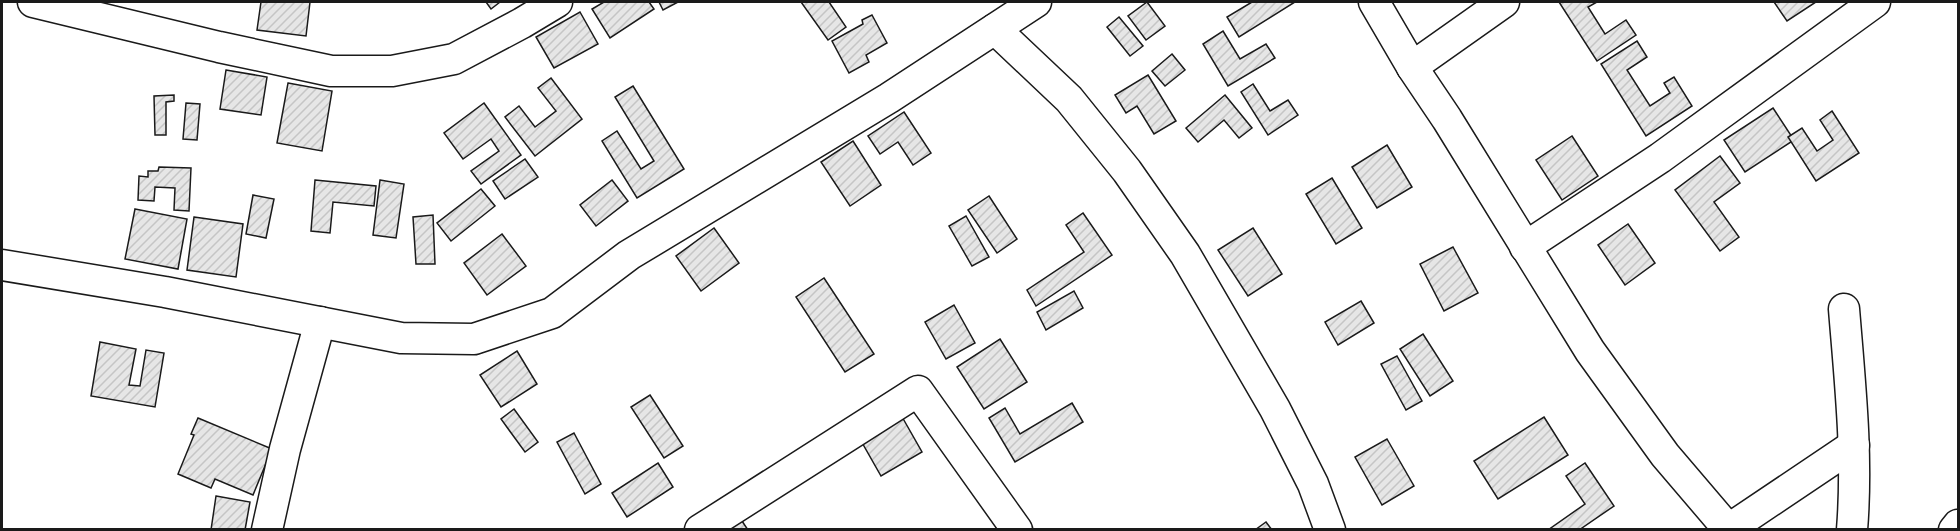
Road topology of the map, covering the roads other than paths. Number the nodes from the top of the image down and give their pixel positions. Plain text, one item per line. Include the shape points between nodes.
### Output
1 (33, 2) edge
2 (557, 2) edge
3 (1036, 2) edge
4 (1374, 2) edge
5 (1504, 2) edge
6 (1875, 2) edge
7 (995, 29) junction
8 (1412, 67) junction
9 (1525, 247) junction
10 (2, 265) edge
11 (1844, 309) dead end
12 (320, 322) junction
13 (1854, 445) junction
14 (1959, 525) edge
15 (1729, 529) edge
16 (267, 530) edge
17 (700, 530) edge
18 (1017, 530) edge
19 (1330, 530) edge
20 (1852, 530) edge
21 (1954, 530) edge

1 - 2 street via 320,68 372,71 392,71 454,58
3 - 7 street
4 - 8 street
5 - 8 street
6 - 9 street via 1660,158
7 - 12 street via 889,98 629,255 552,313 474,339 401,338
7 - 19 street via 1069,99 1127,171 1185,254 1275,409 1313,484
8 - 9 street
9 - 15 street via 1627,403 1665,455
10 - 12 street
11 - 13 street
12 - 16 street
13 - 15 street
13 - 20 street
14 - 21 street
17 - 18 street via 918,391

